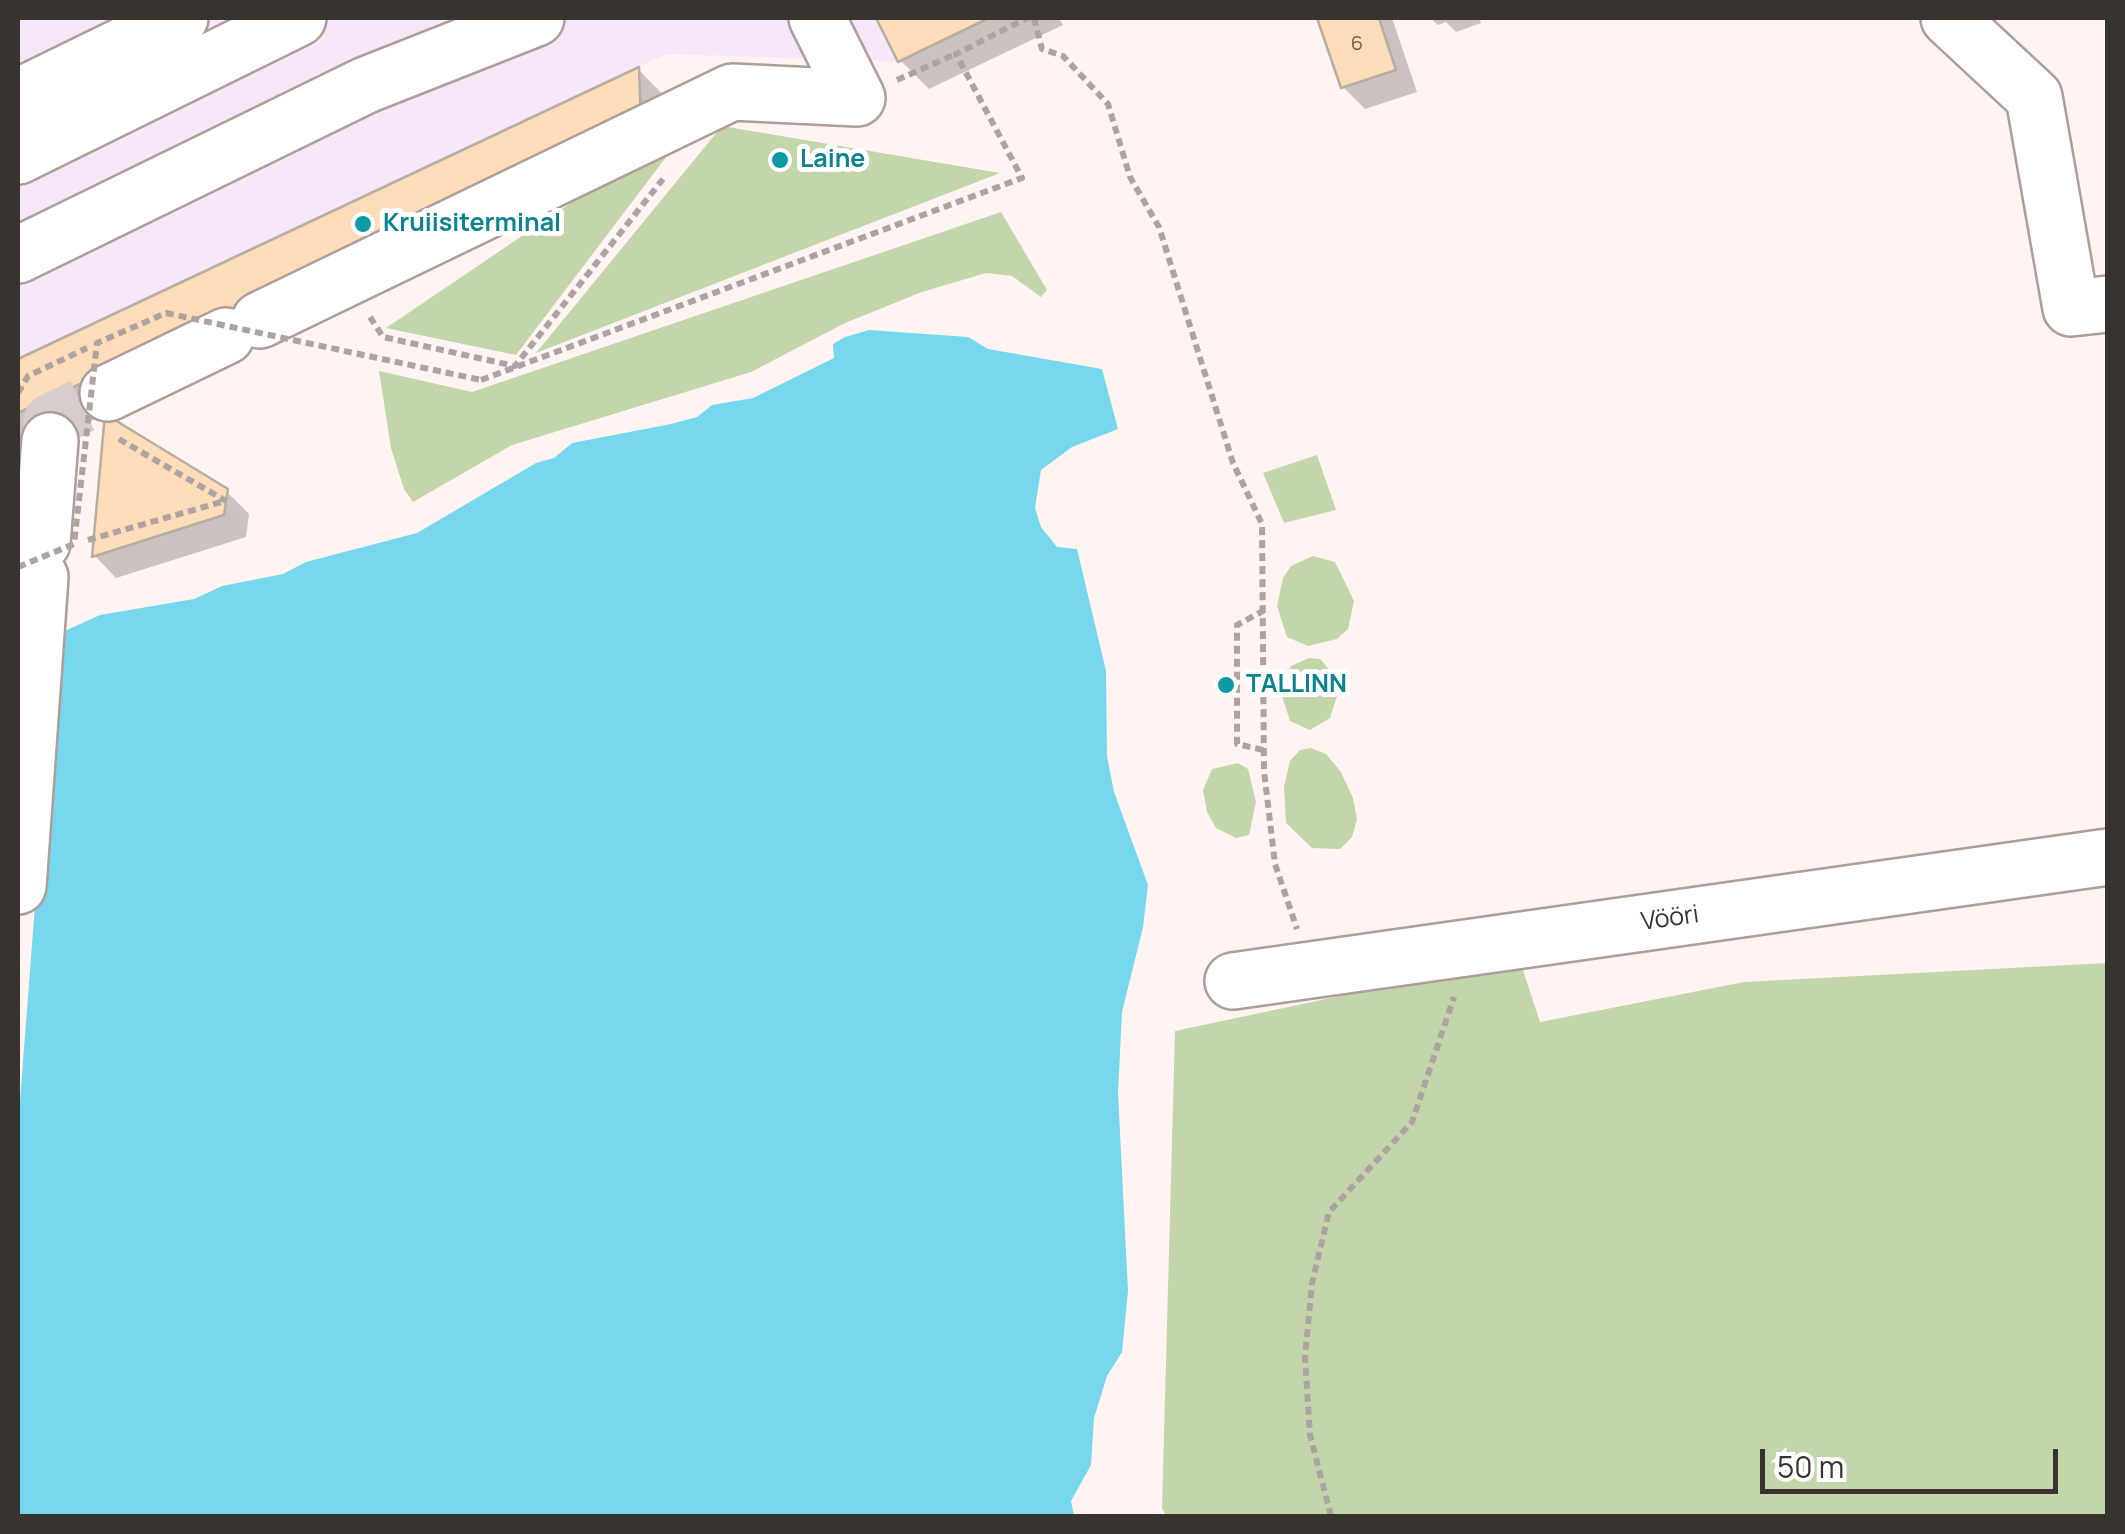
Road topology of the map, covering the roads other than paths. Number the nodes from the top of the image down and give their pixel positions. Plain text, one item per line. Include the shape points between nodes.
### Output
1 (180, 18) edge
2 (298, 18) edge
3 (536, 18) edge
4 (817, 18) edge
5 (1949, 18) edge
6 (18, 98) edge
7 (18, 156) edge
8 (18, 255) edge
9 (2108, 304) edge
10 (43, 558) edge
11 (2108, 857) edge
12 (18, 886) edge
13 (1233, 980) dead end

1 - 6 street
2 - 7 street
3 - 8 street via 366,86
4 - 10 street via 857,98 732,92 86,400
5 - 9 street via 2034,96 2071,308
10 - 12 street
11 - 13 street, Vööri

